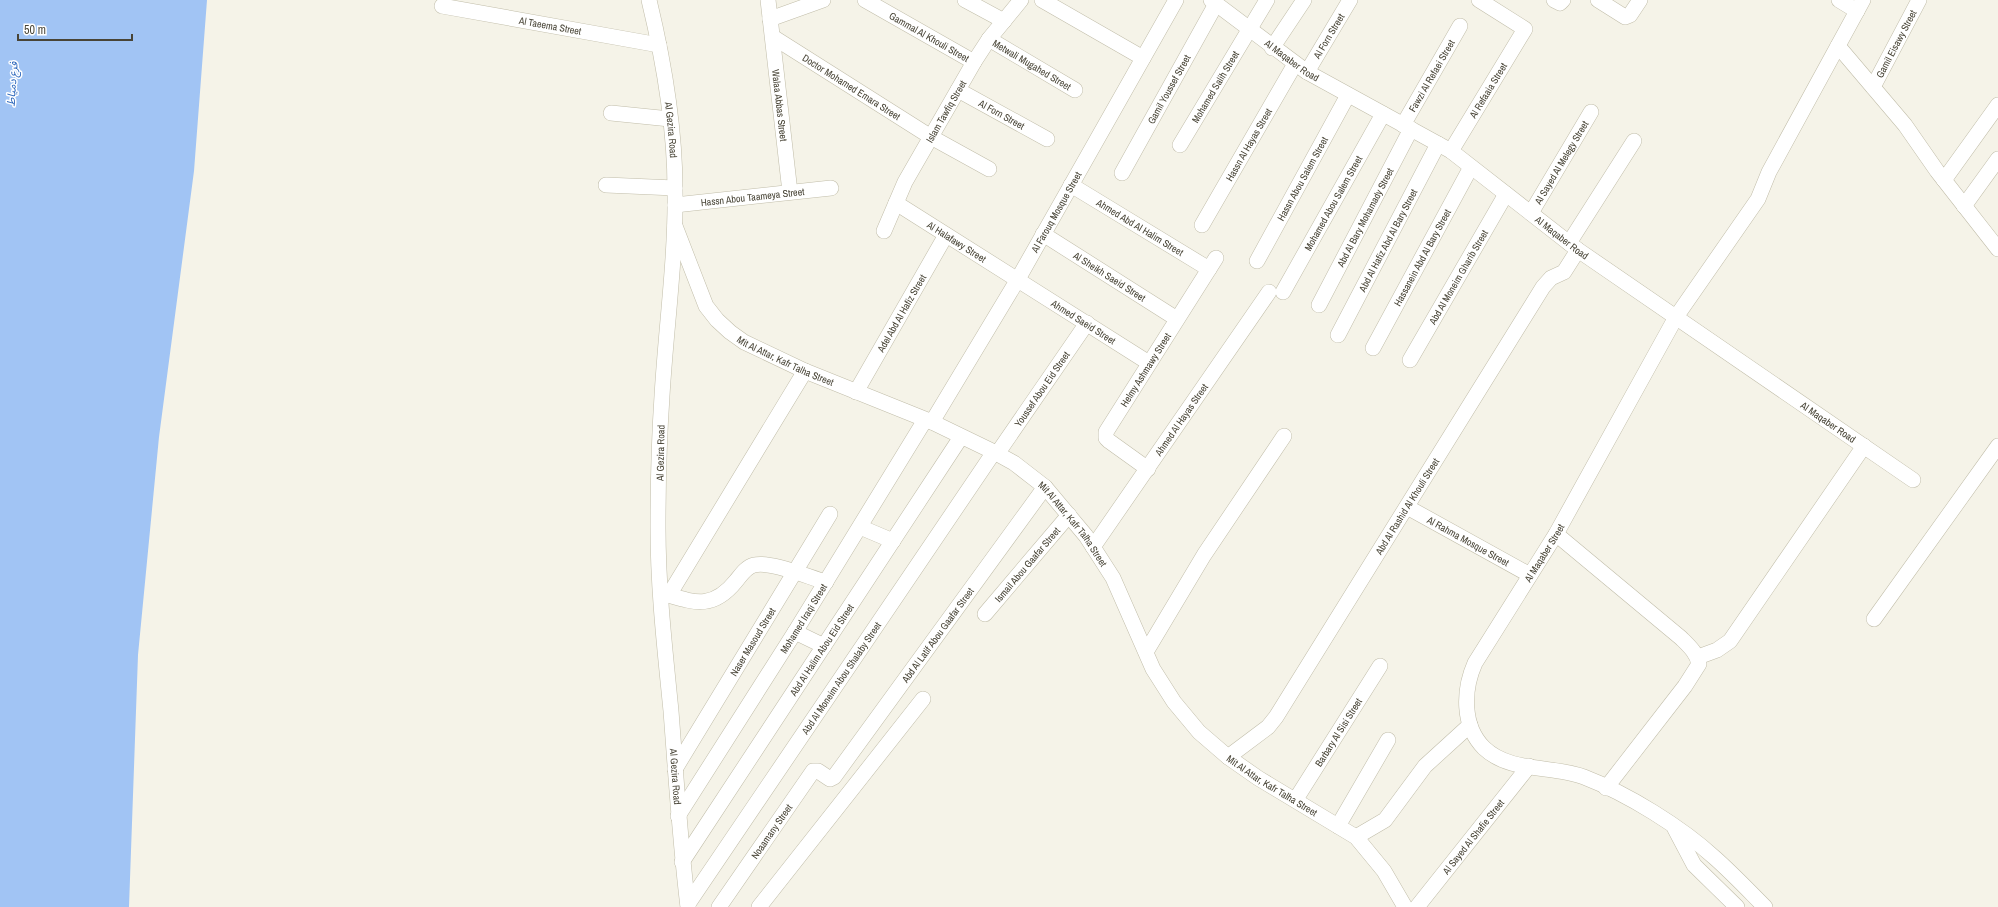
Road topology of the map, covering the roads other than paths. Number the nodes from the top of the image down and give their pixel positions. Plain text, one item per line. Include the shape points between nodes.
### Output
1 (649, 0) edge
2 (768, 0) edge
3 (823, 0) edge
4 (865, 0) edge
5 (966, 0) edge
6 (1021, 0) edge
7 (1042, 0) edge
8 (1176, 0) edge
9 (1267, 0) edge
10 (1304, 0) edge
11 (1350, 0) edge
12 (1479, 0) edge
13 (1554, 0) edge
14 (1563, 0) edge
15 (1598, 0) edge
16 (1640, 0) edge
17 (1839, 0) edge
18 (1919, 0) edge
19 (1222, 4) edge
20 (442, 6) dead end
21 (1860, 6) edge
22 (770, 19) junction
23 (1004, 21) junction
24 (1460, 26) dead end
25 (1250, 28) junction
26 (772, 37) junction
27 (989, 39) junction
28 (659, 45) junction
29 (1838, 46) junction
30 (1272, 48) junction
31 (1143, 58) junction
32 (974, 62) junction
33 (1301, 68) junction
34 (1873, 87) junction
35 (958, 90) junction
36 (1075, 90) dead end
37 (1348, 95) junction
38 (1998, 105) edge
39 (1591, 112) dead end
40 (611, 113) dead end
41 (1383, 114) junction
42 (670, 119) junction
43 (1407, 127) junction
44 (931, 137) junction
45 (1047, 139) dead end
46 (1634, 141) dead end
47 (1438, 144) junction
48 (1180, 145) dead end
49 (1451, 152) junction
50 (1998, 159) edge
51 (1471, 167) junction
52 (989, 169) dead end
53 (1122, 173) dead end
54 (1944, 180) junction
55 (606, 185) dead end
56 (1071, 185) junction
57 (675, 188) junction
58 (831, 188) dead end
59 (790, 192) junction
60 (1506, 194) junction
61 (896, 203) junction
62 (675, 205) junction
63 (1964, 206) junction
64 (1531, 213) junction
65 (675, 226) junction
66 (1202, 226) dead end
67 (884, 231) dead end
68 (1043, 234) junction
69 (946, 235) junction
70 (1573, 246) junction
71 (1998, 249) edge
72 (1257, 261) dead end
73 (1212, 264) joint
74 (1018, 279) junction
75 (1276, 292) joint
76 (1319, 305) dead end
77 (1676, 317) junction
78 (1177, 318) junction
79 (1087, 323) junction
80 (1338, 335) dead end
81 (1373, 348) dead end
82 (1410, 360) dead end
83 (1149, 363) junction
84 (805, 371) junction
85 (856, 392) junction
86 (929, 421) junction
87 (1284, 436) dead end
88 (961, 437) junction
89 (1864, 446) junction
90 (1998, 446) edge
91 (995, 453) junction
92 (1148, 468) junction
93 (1912, 480) dead end
94 (1045, 487) junction
95 (1407, 507) junction
96 (830, 514) dead end
97 (1069, 515) junction
98 (860, 527) junction
99 (1556, 534) junction
100 (893, 541) junction
101 (1093, 547) junction
102 (794, 573) junction
103 (1530, 575) junction
104 (826, 582) junction
105 (664, 594) junction
106 (985, 614) dead end
107 (1874, 619) dead end
108 (795, 632) junction
109 (824, 646) junction
110 (1146, 652) junction
111 (1698, 658) junction
112 (1380, 666) dead end
113 (923, 699) dead end
114 (1470, 725) junction
115 (1388, 740) dead end
116 (1228, 758) junction
117 (1529, 766) junction
118 (675, 769) junction
119 (828, 778) joint
120 (1606, 788) junction
121 (1296, 799) junction
122 (678, 816) junction
123 (1338, 826) junction
124 (1675, 828) junction
125 (1356, 837) junction
126 (682, 862) junction
127 (688, 906) edge
128 (719, 907) edge
129 (759, 907) edge
130 (1405, 907) edge
131 (1417, 907) edge
132 (1737, 907) edge
133 (1765, 907) edge

1 - 28 street, Al Gezira Road
2 - 22 street, Walaa Abbas Street
3 - 22 street
4 - 32 street, Gammal Al Khouli Street
5 - 23 street
6 - 23 street, Islam Tawfiq Street
7 - 31 street
8 - 31 street, Al Farouq Mosque Street
9 - 25 street, Mohamed Salih Street
10 - 30 street
11 - 33 street, Al Forn Street
12 - 49 street, Al Refaaia Street via 1525,28
13 - 14 street
15 - 16 street via 1625,16 1630,15
17 - 21 street
18 - 34 street, Gamil Eisawy Street
19 - 25 street, Al Maqaber Road
19 - 53 street, Gamil Youssef Street
20 - 28 street, Al Taeema Street
21 - 29 street, Al Maqaber Street
22 - 26 street, Walaa Abbas Street
23 - 27 street, Islam Tawfiq Street
24 - 43 street, Fawzi Al Refaei Street
25 - 30 street, Al Maqaber Road
25 - 48 street, Mohamed Salih Street
26 - 44 street, Doctor Mohamed Emara Street
26 - 59 street, Walaa Abbas Street
27 - 32 street, Islam Tawfiq Street
27 - 36 street, Metwali Mugahed Street
28 - 42 street, Al Gezira Road
29 - 34 street
29 - 77 street, Al Maqaber Street via 1769,172 1758,199
30 - 33 street, Al Maqaber Road
31 - 56 street, Al Farouq Mosque Street
32 - 35 street, Islam Tawfiq Street
33 - 37 street, Al Maqaber Road
33 - 66 street, Hassn Al Hayas Street
34 - 54 street via 1905,125
35 - 44 street, Islam Tawfiq Street
35 - 45 street, Al Forn Street
37 - 41 street, Al Maqaber Road
37 - 72 street, Hassn Abou Salem Street
38 - 54 street
39 - 64 street, Al Sayed Al Melegy Street
40 - 42 street
41 - 43 street, Al Maqaber Road
41 - 75 street, Mohamed Abou Salem Street
42 - 57 street, Al Gezira Road
43 - 47 street, Al Maqaber Road
43 - 76 street, Abd Al Bary Mohamady Street
44 - 52 street, Doctor Mohamed Emara Street
44 - 61 street, Islam Tawfiq Street
46 - 70 street, Abd Al Rashid Al Khouli Street
47 - 49 street, Al Maqaber Road
47 - 80 street, Abd Al Hafiz Abd Al Bary Street
49 - 51 street, Al Maqaber Road
50 - 63 street
51 - 60 street, Al Maqaber Road
51 - 81 street, Hassanein Abd Al Bary Street
54 - 63 street
55 - 57 street
56 - 68 street, Al Farouq Mosque Street
56 - 73 street, Ahmed Abd Al Halim Street
57 - 62 street, Al Gezira Road
58 - 59 street, Hassn Abou Taameya Street
59 - 62 street, Hassn Abou Taameya Street
60 - 64 street, Al Maqaber Road
60 - 82 street, Abd Al Moneim Gharib Street
61 - 67 street, Islam Tawfiq Street
61 - 69 street, Al Halafawy Street
62 - 65 street, Al Gezira Road
63 - 71 street
64 - 70 street, Al Maqaber Road
65 - 84 street, Mit Al Attar, Kafr Talha Street via 706,306 717,320 744,342
65 - 105 street, Al Gezira Road via 662,396 658,529
68 - 74 street, Al Farouq Mosque Street
68 - 78 street, Al Sheikh Saeid Street
69 - 74 street, Al Halafawy Street
69 - 85 street, Adel Abd Al Hafiz Street
70 - 77 street, Al Maqaber Road
70 - 95 street, Abd Al Rashid Al Khouli Street via 1564,272 1551,278 1543,287
73 - 78 street, Helmy Ashmawy Street
74 - 79 street, Ahmed Saeid Street
74 - 86 street, Al Farouq Mosque Street
75 - 92 street, Ahmed Al Hayas Street
77 - 89 street, Al Maqaber Road
77 - 99 street, Al Maqaber Street
78 - 83 street, Helmy Ashmawy Street
79 - 83 street, Ahmed Saeid Street
79 - 91 street, Youssef Abou Eid Street
83 - 92 street, Helmy Ashmawy Street via 1105,435 1109,441
84 - 85 street, Mit Al Attar, Kafr Talha Street
84 - 105 street
85 - 86 street, Mit Al Attar, Kafr Talha Street
86 - 88 street, Mit Al Attar, Kafr Talha Street
86 - 98 street, Mohamed Iraqi Street
87 - 110 street via 1204,555
88 - 91 street, Mit Al Attar, Kafr Talha Street
88 - 100 street, Abd Al Halim Abou Eid Street
89 - 93 street, Al Maqaber Road
89 - 111 street via 1730,641
90 - 107 street
91 - 94 street, Mit Al Attar, Kafr Talha Street via 1014,463
91 - 127 street, Abd Al Moneim Abou Shalaby Street
92 - 101 street, Ahmed Al Hayas Street
94 - 97 street, Mit Al Attar, Kafr Talha Street
94 - 119 street, Abd Al Latif Abou Gaafar Street via 834,777
95 - 103 street, Al Rahma Mosque Street
95 - 116 street, Abd Al Rashid Al Khouli Street via 1276,718
96 - 102 street, Naser Masoud Street
97 - 101 street, Mit Al Attar, Kafr Talha Street
97 - 106 street, Ismail Abou Gaafar Street
98 - 100 street
98 - 104 street, Mohamed Iraqi Street
99 - 103 street, Al Maqaber Street
99 - 111 street via 1681,638
100 - 109 street, Abd Al Halim Abou Eid Street
101 - 110 street, Mit Al Attar, Kafr Talha Street via 1113,578
102 - 104 street
102 - 105 street via 766,565 752,565 725,593 714,600 696,601
102 - 118 street, Naser Masoud Street
103 - 114 street, Al Maqaber Street via 1471,673 1467,695
104 - 108 street, Mohamed Iraqi Street
105 - 118 street, Al Gezira Road
108 - 109 street
108 - 122 street, Mohamed Iraqi Street
109 - 126 street, Abd Al Halim Abou Eid Street
110 - 116 street, Mit Al Attar, Kafr Talha Street via 1153,669 1174,702 1199,732
111 - 120 street via 1699,664 1695,673
112 - 121 street, Barbary Al Sisi Street
113 - 129 street
114 - 117 street, Al Maqaber Street via 1478,742 1492,754 1510,762
114 - 125 street via 1425,766 1385,820
115 - 123 street
116 - 121 street, Mit Al Attar, Kafr Talha Street
117 - 120 street, Al Maqaber Street via 1569,772
117 - 131 street, Al Sayed Al Shafie Street
118 - 122 street, Al Gezira Road
119 - 128 street, Noaamany Street via 818,771 813,771
120 - 124 street, Al Maqaber Street via 1657,814
121 - 123 street, Mit Al Attar, Kafr Talha Street
122 - 126 street, Al Gezira Road
123 - 125 street, Mit Al Attar, Kafr Talha Street
124 - 132 street via 1694,865
124 - 133 street, Al Maqaber Street via 1715,857
125 - 130 street, Mit Al Attar, Kafr Talha Street via 1384,870
126 - 127 street, Al Gezira Road

